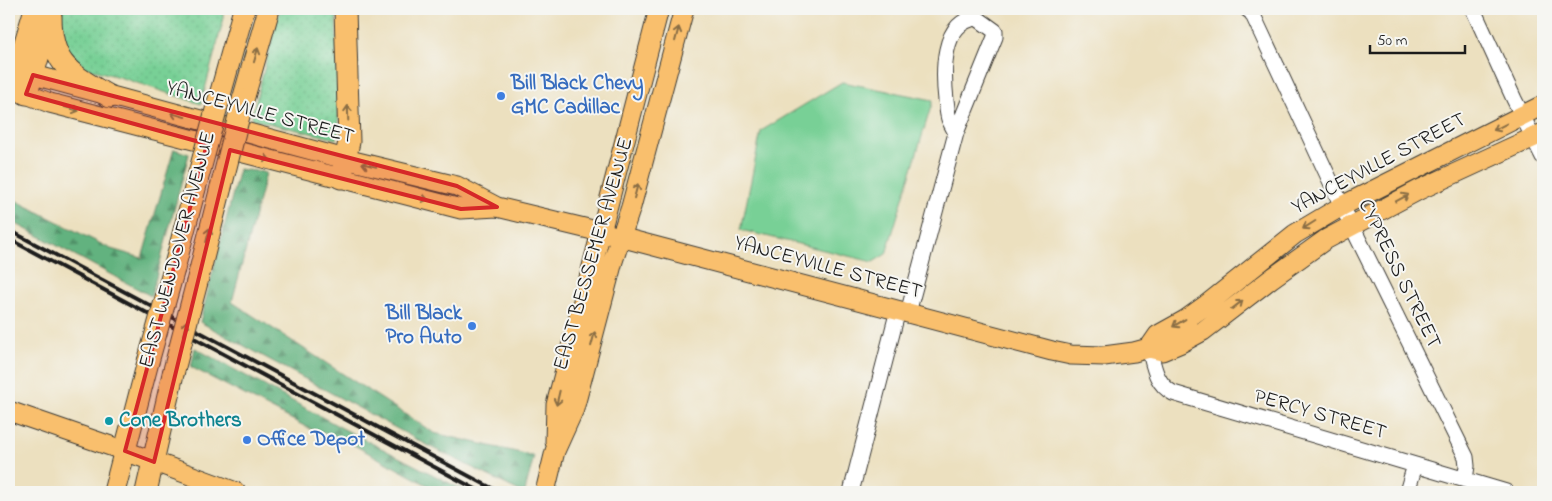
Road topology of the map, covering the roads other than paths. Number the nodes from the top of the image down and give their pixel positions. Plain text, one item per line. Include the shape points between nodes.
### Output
1 (269, 9) edge
2 (345, 9) edge
3 (659, 9) edge
4 (684, 9) edge
5 (1473, 9) edge
6 (1252, 10) edge
7 (242, 11) edge
8 (42, 14) edge
9 (9, 51) edge
10 (18, 81) edge
11 (110, 97) junction
12 (1543, 105) edge
13 (1522, 115) junction
14 (956, 133) junction
15 (1538, 135) edge
16 (1543, 156) edge
17 (343, 169) junction
18 (1342, 206) junction
19 (1351, 226) junction
20 (601, 232) junction
21 (621, 237) junction
22 (903, 311) junction
23 (1149, 348) junction
24 (9, 411) edge
25 (125, 451) junction
26 (555, 451) junction
27 (154, 462) junction
28 (1415, 465) junction
29 (1465, 480) junction
30 (114, 492) edge
31 (146, 492) edge
32 (236, 492) edge
33 (545, 492) edge
34 (852, 492) edge
35 (1407, 492) edge
36 (1506, 492) edge

27 -> 1 highway, EAST WENDOVER AVENUE, bridge via 196,282
17 -> 2 highway via 349,142
3 - 20 main road, EAST BESSEMER AVENUE
21 -> 4 main road, EAST BESSEMER AVENUE
5 - 13 street
6 - 18 street, CYPRESS STREET
7 - 25 highway, EAST WENDOVER AVENUE, bridge
8 - 9 highway
8 - 10 highway
8 - 11 highway via 55,52 67,68
10 - 11 main road, YANCEYVILLE STREET
10 -> 17 main road, YANCEYVILLE STREET via 50,103
17 -> 11 main road, YANCEYVILLE STREET
12 - 13 main road, YANCEYVILLE STREET
13 - 15 street
13 -> 18 main road, YANCEYVILLE STREET
14 - 14 street via 995,37 995,31 977,18 968,19 953,32 948,45 944,84 949,119
14 - 22 street
15 - 16 street
19 -> 15 main road, YANCEYVILLE STREET via 1418,190
17 - 20 main road, YANCEYVILLE STREET via 461,209 497,207
18 - 19 street, CYPRESS STREET
18 -> 23 main road, YANCEYVILLE STREET via 1295,234 1206,304 1158,335
23 -> 19 main road, YANCEYVILLE STREET via 1162,351 1203,331 1297,259
19 - 29 street, CYPRESS STREET via 1466,457
20 - 21 main road, YANCEYVILLE STREET
20 -> 26 main road, EAST BESSEMER AVENUE via 556,404
21 - 22 main road, YANCEYVILLE STREET
26 -> 21 main road, EAST BESSEMER AVENUE via 574,409
22 - 23 main road, YANCEYVILLE STREET via 1071,355 1104,356
22 - 34 street
23 - 28 street, PERCY STREET via 1156,376 1173,393
24 - 25 main road
25 - 27 main road
25 - 30 highway, EAST WENDOVER AVENUE
26 - 33 main road, EAST BESSEMER AVENUE
27 - 31 highway, EAST WENDOVER AVENUE
27 - 32 main road
28 - 29 street, PERCY STREET
28 - 35 street
29 - 36 street, PERCY STREET

